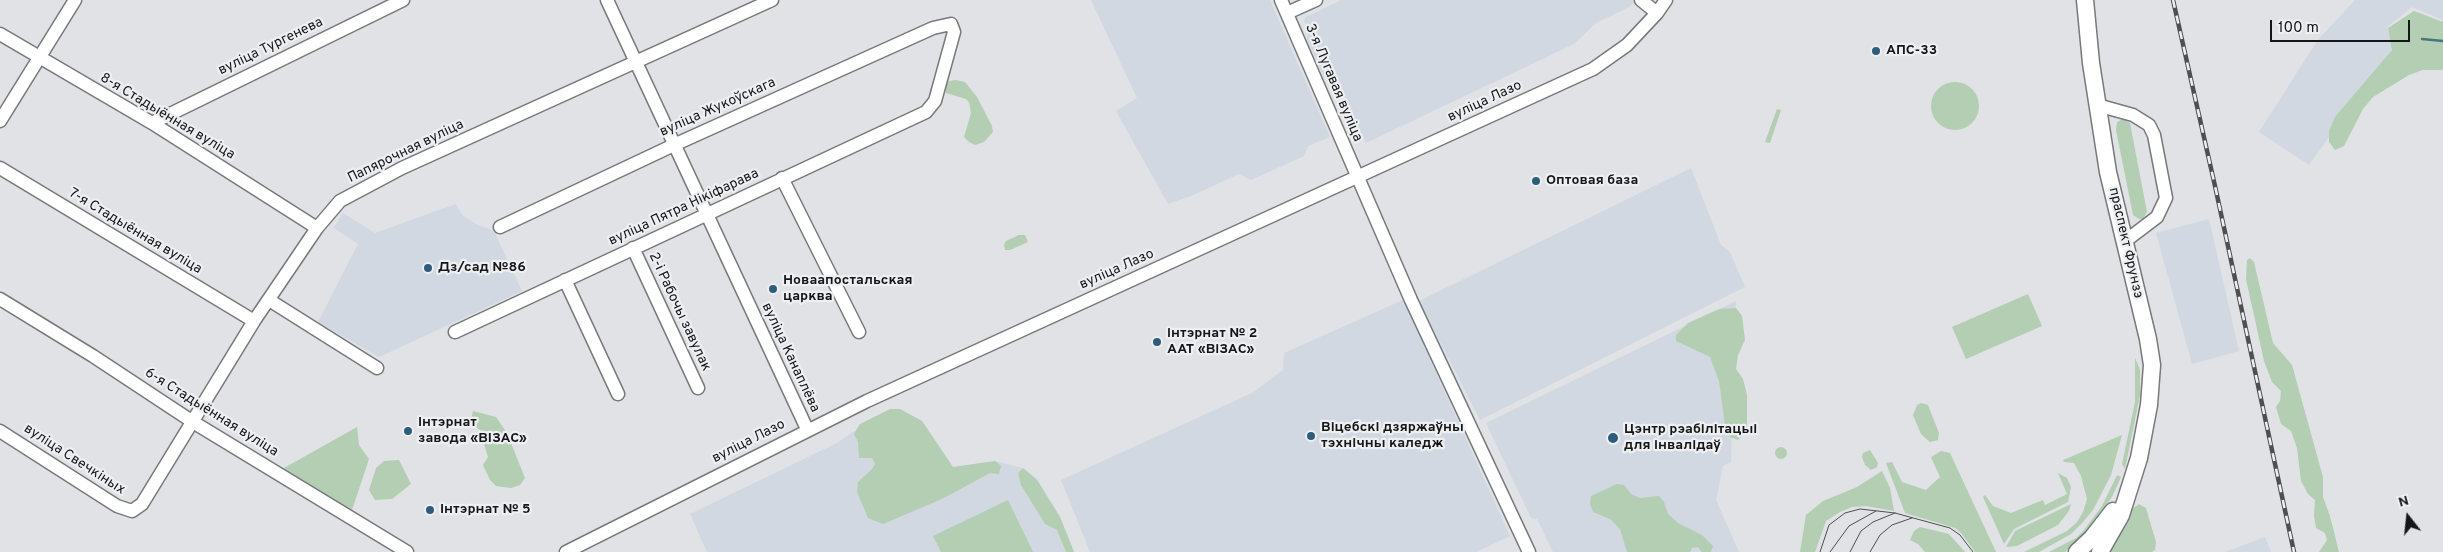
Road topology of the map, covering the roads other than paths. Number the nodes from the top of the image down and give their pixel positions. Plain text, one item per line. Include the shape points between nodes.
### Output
1 (75, 0) edge
2 (403, 0) edge
3 (607, 0) edge
4 (772, 0) edge
5 (1281, 0) edge
6 (1316, 0) edge
7 (1641, 0) edge
8 (1666, 0) edge
9 (2085, 0) edge
10 (1287, 13) junction
11 (1658, 13) junction
12 (951, 24) joint
13 (0, 34) edge
14 (38, 58) junction
15 (636, 60) junction
16 (2097, 104) junction
17 (0, 121) edge
18 (152, 123) junction
19 (676, 144) junction
20 (0, 168) edge
21 (782, 178) junction
22 (1357, 178) junction
23 (707, 213) junction
24 (500, 227) dead end
25 (317, 228) junction
26 (2124, 242) junction
27 (632, 248) junction
28 (565, 280) junction
29 (0, 299) edge
30 (269, 300) junction
31 (254, 321) junction
32 (455, 332) dead end
33 (859, 332) dead end
34 (377, 368) dead end
35 (698, 388) dead end
36 (618, 394) dead end
37 (194, 422) junction
38 (807, 429) junction
39 (0, 431) edge
40 (2131, 483) junction
41 (132, 511) joint
42 (407, 552) edge
43 (566, 552) edge
44 (1530, 552) edge
45 (2077, 552) edge
46 (2100, 552) edge

1 - 14 street
2 - 18 street, вуліца Тургенева
3 - 15 street, вуліца Канаплёва
4 - 15 street, Папярочная вуліца
5 - 10 street, 3-я Лугавая вуліца
6 - 10 street
7 - 11 street
8 - 11 street, вуліца Лазо
9 - 16 main road, праспект Фрунзэ
10 - 22 street, 3-я Лугавая вуліца
11 - 22 street, вуліца Лазо via 1627,45 1593,69
12 - 19 street, вуліца Жукоўскага via 933,28
12 - 21 street, вуліца Пятра Нікіфарава via 954,32 935,101 926,112
13 - 14 street, 8-я Стадыённая вуліца
14 - 17 street
14 - 18 street, 8-я Стадыённая вуліца
15 - 19 street, вуліца Канаплёва
15 - 25 street, Папярочная вуліца via 359,190 340,202
16 - 26 main road, праспект Фрунзэ
16 - 26 street via 2133,115 2149,125 2154,135 2166,198 2157,217
18 - 25 street, 8-я Стадыённая вуліца
19 - 23 street, вуліца Канаплёва
19 - 24 street, вуліца Жукоўскага
20 - 31 street, 7-я Стадыённая вуліца
21 - 23 street, вуліца Пятра Нікіфарава
21 - 33 street
22 - 38 street, вуліца Лазо
22 - 44 street, 3-я Лугавая вуліца
23 - 27 street, вуліца Пятра Нікіфарава
23 - 38 street, вуліца Канаплёва
25 - 30 street, Папярочная вуліца
26 - 40 main road, праспект Фрунзэ via 2152,365 2145,433
27 - 28 street, вуліца Пятра Нікіфарава
27 - 35 street, 2-і Рабочы завулак
28 - 32 street, вуліца Пятра Нікіфарава
28 - 36 street
29 - 37 street, 6-я Стадыённая вуліца
30 - 31 street, Папярочная вуліца
30 - 34 street
31 - 37 street, Папярочная вуліца
37 - 41 street, Папярочная вуліца via 142,504
37 - 42 street, 6-я Стадыённая вуліца
38 - 43 street, вуліца Лазо
39 - 41 street, вуліца Свечкіных via 117,506
40 - 45 main road, праспект Фрунзэ via 2097,532
40 - 46 main road, праспект Фрунзэ via 2121,515

